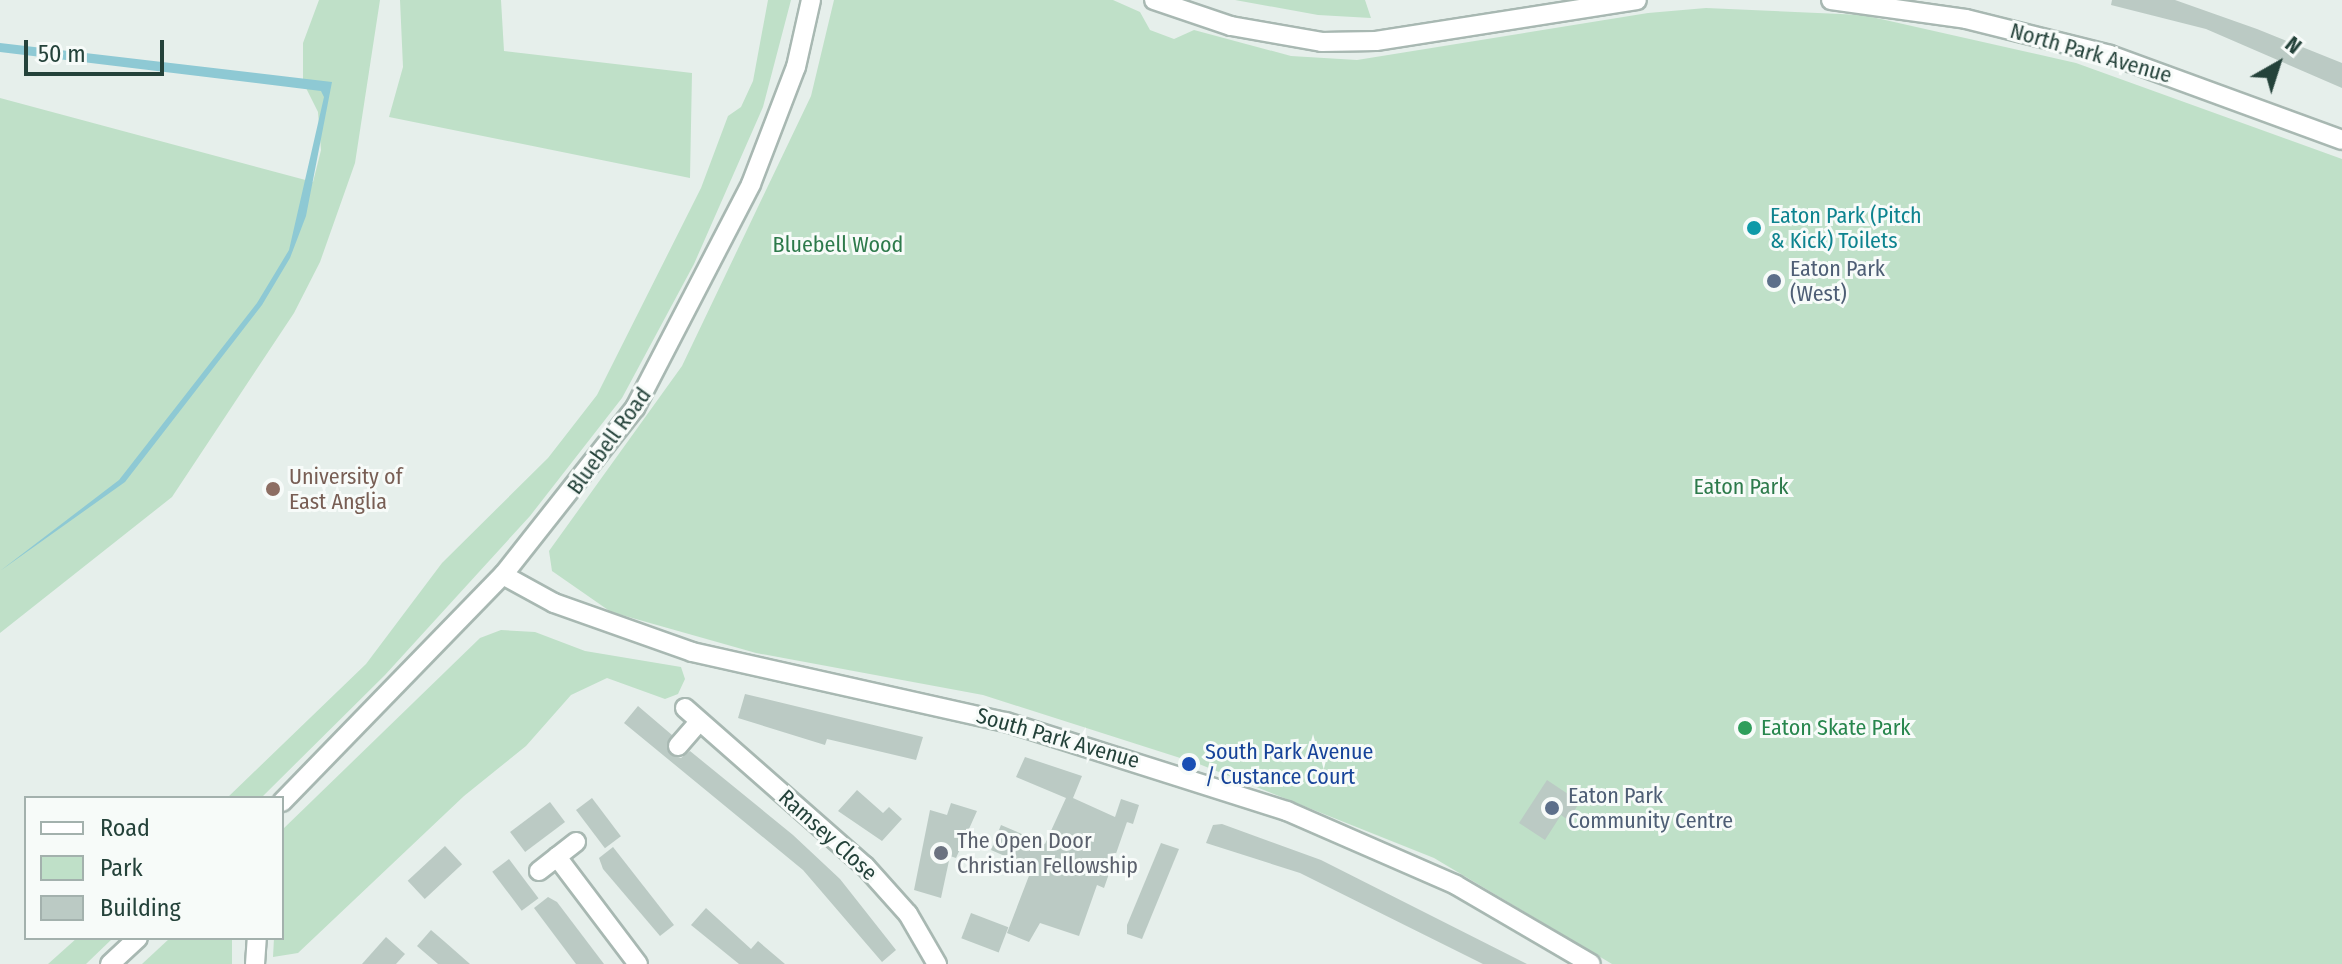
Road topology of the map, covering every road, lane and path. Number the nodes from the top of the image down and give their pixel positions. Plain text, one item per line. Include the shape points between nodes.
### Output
1 (811, 0) edge
2 (1154, 0) edge
3 (1637, 0) edge
4 (1831, 0) edge
5 (2342, 140) edge
6 (503, 575) junction
7 (685, 708) dead end
8 (699, 722) junction
9 (678, 746) dead end
10 (284, 800) edge
11 (576, 842) dead end
12 (557, 857) junction
13 (539, 871) dead end
14 (136, 940) edge
15 (257, 940) edge
16 (110, 964) edge
17 (255, 964) edge
18 (638, 964) edge
19 (937, 964) edge
20 (1591, 964) edge

1 - 6 street, Bluebell Road via 774,129 657,372 607,446
2 - 3 street via 1231,26 1322,42 1376,41
4 - 5 street, North Park Avenue via 1966,19 2110,55
6 - 10 street, Bluebell Road
6 - 20 street, South Park Avenue via 554,603 692,652 1006,722 1287,811 1456,885
7 - 8 street, Ramsey Close
8 - 9 street
8 - 19 street, Ramsey Close via 865,866 908,914
11 - 12 street
12 - 13 street
12 - 18 street
14 - 16 street
15 - 17 street

